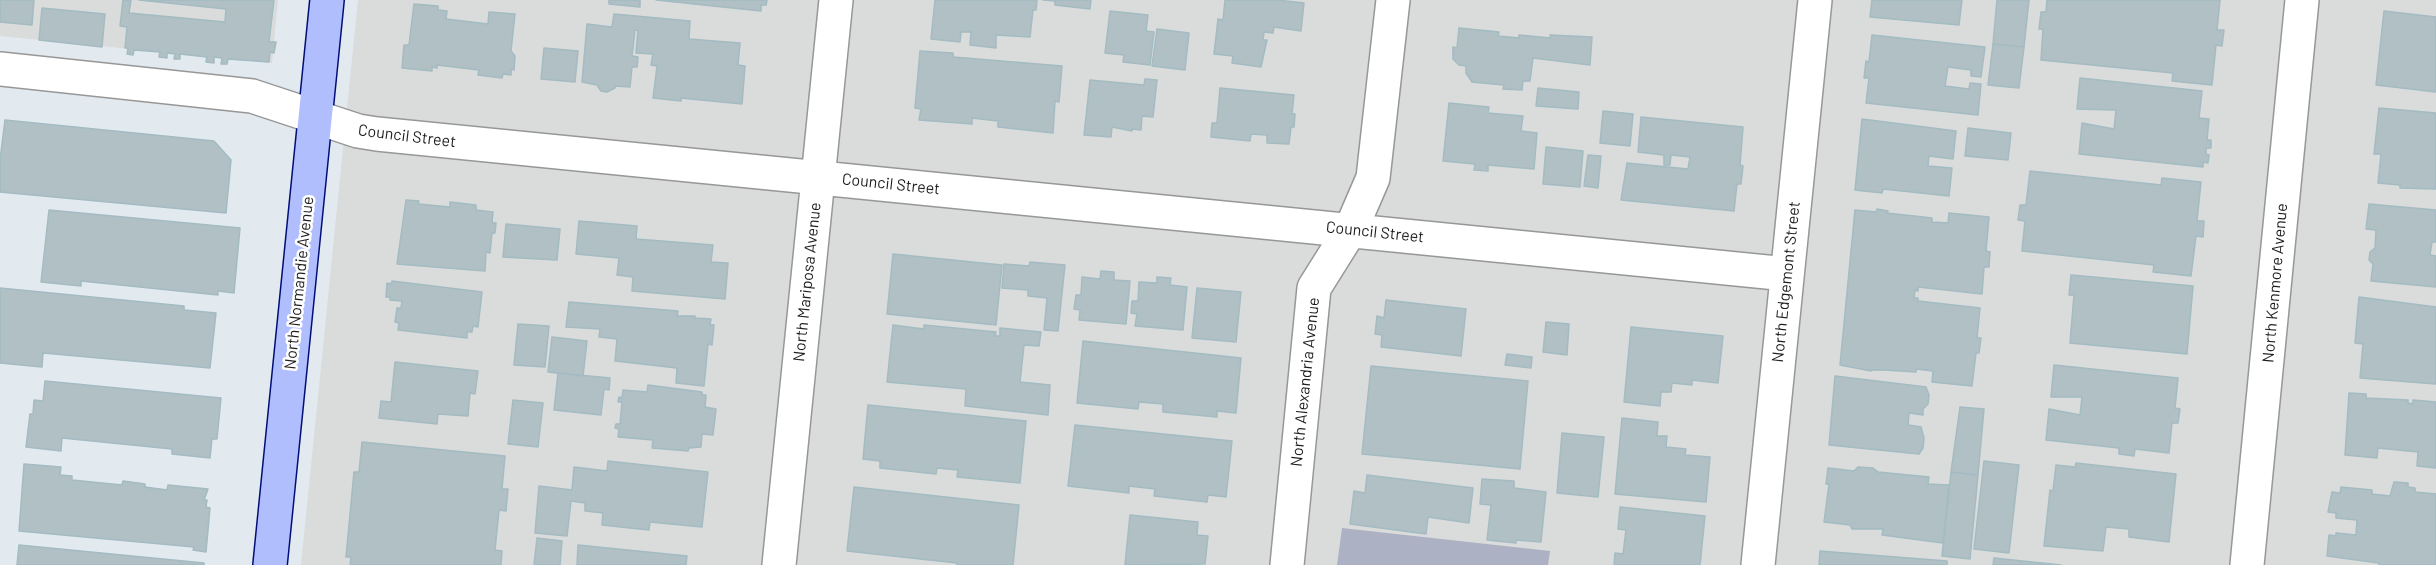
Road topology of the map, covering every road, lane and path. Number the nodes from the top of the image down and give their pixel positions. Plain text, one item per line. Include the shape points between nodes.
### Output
1 (327, 0) edge
2 (836, 0) edge
3 (1393, 0) edge
4 (1815, 0) edge
5 (2302, 0) edge
6 (0, 69) edge
7 (316, 117) junction
8 (817, 177) junction
9 (1351, 229) junction
10 (1787, 274) junction
11 (270, 565) edge
12 (779, 565) edge
13 (1287, 565) edge
14 (1758, 565) edge
15 (2247, 565) edge

1 - 7 main road, North Normandie Avenue
2 - 8 street, North Mariposa Avenue
3 - 9 street, North Alexandria Avenue via 1373,178
4 - 10 street, North Edgemont Street
5 - 15 street, North Kenmore Avenue
6 - 7 street, Council Street via 252,96
7 - 8 street, Council Street via 377,134
7 - 11 main road, North Normandie Avenue
8 - 9 street, Council Street
8 - 12 street, North Mariposa Avenue
9 - 10 street, Council Street
9 - 13 street, North Alexandria Avenue via 1314,288
10 - 14 street, North Edgemont Street

